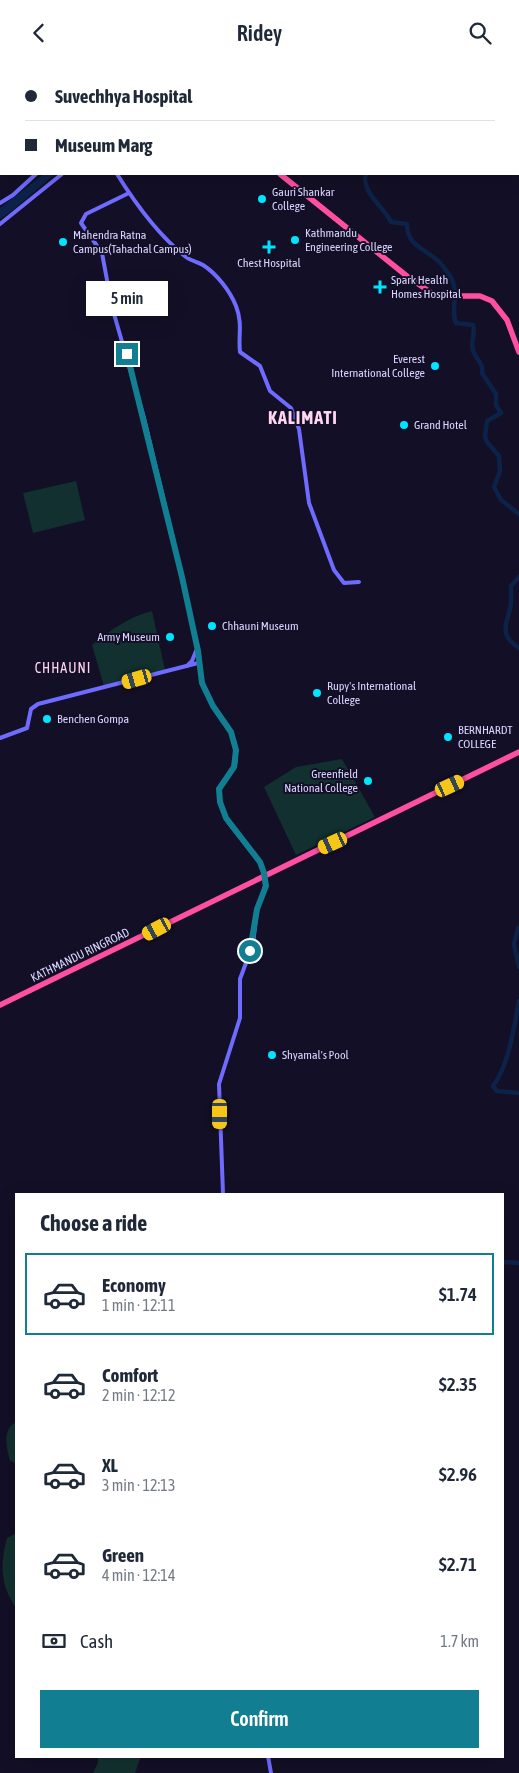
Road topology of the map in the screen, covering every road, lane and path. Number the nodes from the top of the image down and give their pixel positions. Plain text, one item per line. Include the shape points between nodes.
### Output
1 (35, 175) edge
2 (61, 175) edge
3 (118, 175) edge
4 (281, 175) edge
5 (129, 193) junction
6 (0, 203) edge
7 (0, 224) edge
8 (519, 352) edge
9 (359, 582) dead end
10 (196, 641) junction
11 (198, 663) junction
12 (185, 667) junction
13 (0, 738) edge
14 (519, 752) edge
15 (264, 877) junction
16 (0, 1005) edge
17 (224, 1193) edge
18 (268, 1758) edge
19 (270, 1773) edge

1 - 6 main road
2 - 7 main road
3 - 5 main road
4 - 8 highway via 436,296 480,296 496,304 507,321
5 - 9 main road via 187,258 215,273 234,301 240,322 240,352 260,367 265,384 291,408 299,429 309,503 334,570 344,583
5 - 10 main road via 86,214 81,223 102,253 112,307 154,457
10 - 11 main road
10 - 12 main road via 196,654
11 - 12 main road
11 - 15 main road via 203,687 231,732 236,750 234,767 219,789 220,802 228,822 260,862
12 - 13 main road via 38,704 31,709 28,728
14 - 15 highway, KATHMANDU RINGROAD
15 - 16 highway, KATHMANDU RINGROAD
15 - 17 main road via 266,886 257,909 253,944 240,979 240,1017 219,1084
18 - 19 main road

